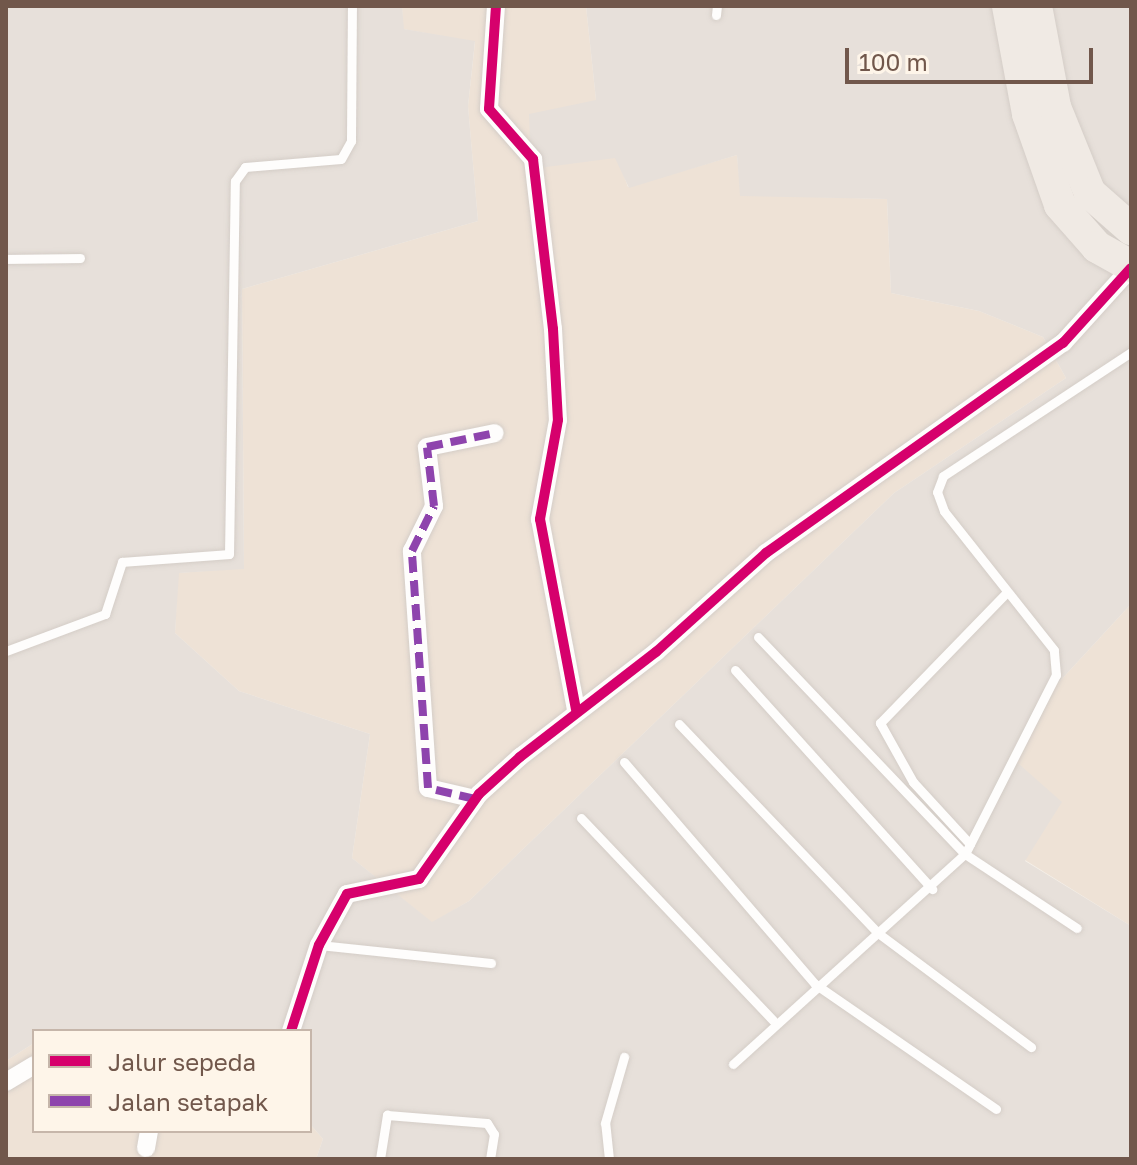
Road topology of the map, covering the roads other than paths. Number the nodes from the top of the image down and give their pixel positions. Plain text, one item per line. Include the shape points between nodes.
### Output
1 (352, 6) edge
2 (496, 6) edge
3 (1008, 6) edge
4 (1036, 6) edge
5 (1131, 229) edge
6 (80, 258) dead end
7 (6, 259) edge
8 (1131, 267) edge
9 (1131, 352) edge
10 (495, 433) dead end
11 (1007, 592) junction
12 (758, 637) dead end
13 (6, 651) edge
14 (735, 670) dead end
15 (576, 710) junction
16 (679, 724) dead end
17 (624, 762) dead end
18 (475, 799) junction
19 (581, 818) dead end
20 (968, 849) junction
21 (932, 889) junction
22 (1077, 928) dead end
23 (878, 933) junction
24 (319, 945) junction
25 (491, 963) dead end
26 (815, 984) junction
27 (773, 1020) junction
28 (292, 1029) edge
29 (1031, 1047) dead end
30 (624, 1057) dead end
31 (733, 1064) dead end
32 (32, 1066) edge
33 (6, 1082) edge
34 (996, 1109) dead end
35 (380, 1159) edge
36 (490, 1159) edge
37 (609, 1159) edge

1 - 13 lane via 351,141 341,159 245,167 235,181 229,554 122,562 105,614
2 - 15 street via 489,109 533,159 551,314 558,420 540,519
3 - 8 highway via 1028,114 1060,205 1097,247
4 - 5 highway via 1055,107 1090,193
6 - 7 lane
8 - 15 street via 1063,343 766,553 644,662
9 - 11 lane via 943,476 937,492 944,511
10 - 18 street via 427,447 434,506 412,558 428,788
11 - 20 lane via 1054,650 1057,668
11 - 20 lane via 880,723 913,782
12 - 20 lane
14 - 21 lane
15 - 18 street
16 - 23 lane
17 - 26 lane
18 - 24 street via 419,879 351,892
19 - 27 lane
20 - 21 lane
20 - 22 lane
21 - 23 lane
23 - 26 lane
23 - 29 lane
24 - 25 lane
24 - 28 street
26 - 27 lane
26 - 34 lane
27 - 31 lane
30 - 37 lane via 605,1123
32 - 33 street
35 - 36 lane via 387,1115 487,1123 494,1134

